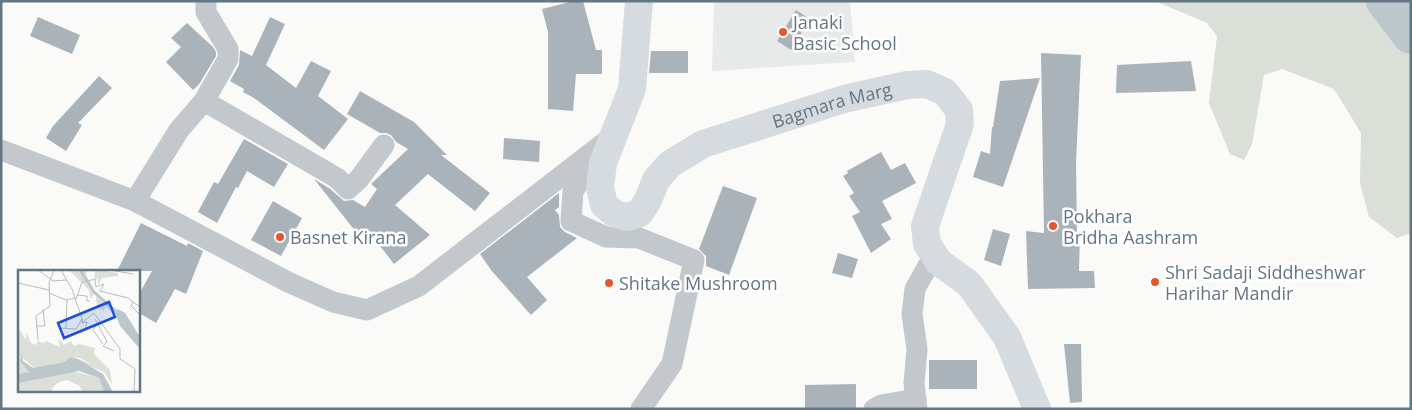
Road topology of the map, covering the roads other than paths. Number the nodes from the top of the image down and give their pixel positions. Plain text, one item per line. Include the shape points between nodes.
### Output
1 (206, 1) edge
2 (638, 1) edge
3 (204, 101) junction
4 (612, 136) junction
5 (384, 145) dead end
6 (1, 150) edge
7 (135, 201) junction
8 (934, 255) junction
9 (916, 404) edge
10 (642, 409) edge
11 (874, 409) edge
12 (1037, 409) edge

1 - 3 street via 206,12 228,50 228,59
2 - 4 main road, Bagmara Marg via 632,89
3 - 5 street via 337,178 348,189
3 - 7 street via 179,130
4 - 7 street via 419,286 367,310 333,302 288,282
4 - 8 main road, Bagmara Marg via 603,163 600,187 604,206 627,217 640,213 656,180 670,164 702,144 844,99 907,85 927,84 945,92 959,110 960,124 925,226 927,244
4 - 10 street via 573,191 571,221 606,237 639,238 694,260 672,364
6 - 7 street
8 - 9 street via 915,289 912,314 917,349
8 - 12 main road, Bagmara Marg via 970,284 1007,336
9 - 11 street via 881,405

